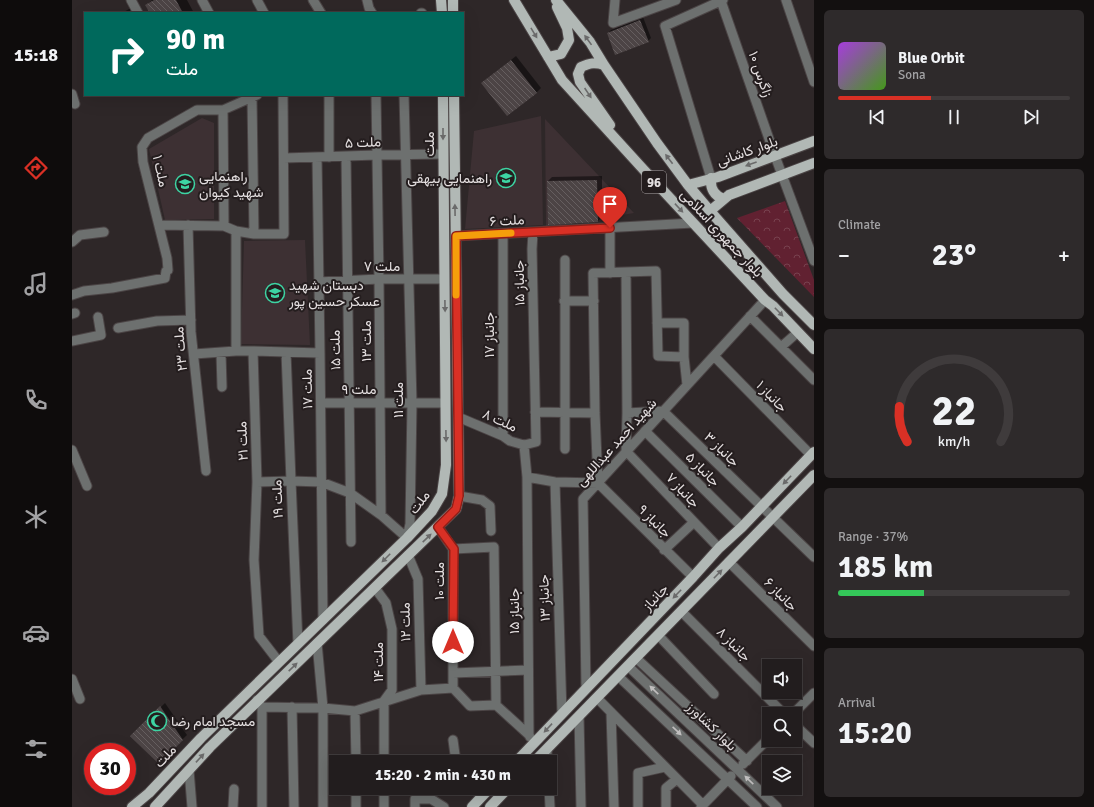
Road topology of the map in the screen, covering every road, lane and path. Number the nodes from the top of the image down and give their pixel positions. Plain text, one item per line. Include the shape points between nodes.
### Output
1 (131, 0) edge
2 (202, 0) edge
3 (257, 0) edge
4 (313, 0) edge
5 (367, 0) edge
6 (441, 0) edge
7 (453, 0) edge
8 (514, 0) edge
9 (555, 0) edge
10 (615, 0) edge
11 (676, 0) edge
12 (722, 0) edge
13 (786, 0) edge
14 (653, 4) edge
15 (137, 12) edge
16 (208, 12) edge
17 (263, 12) edge
18 (320, 12) edge
19 (372, 12) edge
20 (442, 12) edge
21 (453, 12) edge
22 (548, 57) junction
23 (604, 66) junction
24 (814, 82) edge
25 (72, 94) edge
26 (255, 96) edge
27 (283, 96) edge
28 (329, 96) edge
29 (376, 96) edge
30 (404, 96) edge
31 (443, 96) edge
32 (454, 96) edge
33 (75, 104) dead end
34 (223, 110) junction
35 (814, 141) edge
36 (405, 154) junction
37 (443, 154) junction
38 (377, 155) junction
39 (346, 156) junction
40 (631, 156) junction
41 (775, 156) junction
42 (317, 157) junction
43 (329, 157) junction
44 (284, 158) junction
45 (814, 163) edge
46 (782, 175) junction
47 (711, 178) junction
48 (688, 185) junction
49 (724, 199) junction
50 (710, 211) junction
51 (693, 223) junction
52 (159, 225) junction
53 (188, 225) junction
54 (224, 226) junction
55 (610, 228) junction
56 (236, 231) junction
57 (104, 232) dead end
58 (533, 232) junction
59 (254, 234) junction
60 (503, 234) junction
61 (456, 236) junction
62 (72, 242) edge
63 (565, 260) dead end
64 (814, 261) edge
65 (626, 272) junction
66 (610, 273) junction
67 (379, 279) junction
68 (444, 279) junction
69 (348, 280) junction
70 (409, 280) junction
71 (319, 282) junction
72 (72, 295) edge
73 (765, 300) junction
74 (564, 301) junction
75 (594, 301) junction
76 (750, 316) junction
77 (98, 317) dead end
78 (191, 320) junction
79 (657, 323) junction
80 (814, 325) edge
81 (118, 328) dead end
82 (798, 332) junction
83 (72, 341) edge
84 (781, 347) junction
85 (814, 349) edge
86 (236, 351) junction
87 (253, 351) junction
88 (221, 352) junction
89 (286, 352) junction
90 (320, 353) junction
91 (194, 354) junction
92 (714, 356) junction
93 (684, 357) junction
94 (814, 380) edge
95 (687, 386) junction
96 (222, 387) dead end
97 (321, 403) junction
98 (350, 403) junction
99 (380, 403) junction
100 (412, 403) junction
101 (446, 403) junction
102 (663, 411) junction
103 (535, 412) junction
104 (565, 412) junction
105 (595, 413) junction
106 (627, 413) junction
107 (458, 417) junction
108 (645, 431) junction
109 (503, 436) junction
110 (524, 445) junction
111 (565, 449) dead end
112 (72, 450) edge
113 (626, 451) junction
114 (812, 454) edge
115 (206, 471) dead end
116 (814, 475) edge
117 (527, 477) junction
118 (290, 481) junction
119 (257, 482) junction
120 (321, 482) junction
121 (555, 482) junction
122 (598, 483) junction
123 (87, 486) dead end
124 (350, 493) junction
125 (459, 496) junction
126 (761, 507) junction
127 (380, 515) junction
128 (773, 517) junction
129 (694, 522) junction
130 (438, 527) junction
131 (742, 527) junction
132 (491, 531) dead end
133 (407, 538) junction
134 (351, 542) dead end
135 (719, 548) junction
136 (454, 549) junction
137 (664, 550) junction
138 (412, 552) junction
139 (814, 557) edge
140 (729, 562) junction
141 (693, 578) junction
142 (375, 588) junction
143 (681, 612) junction
144 (323, 620) junction
145 (658, 635) junction
146 (317, 643) junction
147 (298, 644) junction
148 (814, 646) edge
149 (617, 656) junction
150 (636, 658) junction
151 (279, 662) junction
152 (607, 666) junction
153 (628, 666) junction
154 (528, 670) junction
155 (496, 671) junction
156 (453, 673) junction
157 (618, 676) junction
158 (72, 679) edge
159 (453, 688) junction
160 (586, 688) junction
161 (421, 690) junction
162 (248, 692) junction
163 (814, 693) edge
164 (714, 694) dead end
165 (597, 698) junction
166 (80, 699) dead end
167 (384, 701) junction
168 (260, 704) junction
169 (496, 705) junction
170 (292, 707) junction
171 (777, 707) edge
172 (800, 707) edge
173 (323, 708) junction
174 (356, 711) junction
175 (611, 712) junction
176 (562, 714) junction
177 (579, 716) junction
178 (802, 731) edge
179 (532, 739) junction
180 (453, 740) dead end
181 (814, 743) edge
182 (762, 745) edge
183 (547, 750) junction
184 (356, 755) edge
185 (384, 755) edge
186 (455, 755) edge
187 (521, 755) edge
188 (542, 755) edge
189 (547, 755) edge
190 (747, 761) junction
191 (665, 767) junction
192 (189, 770) junction
193 (738, 770) junction
194 (677, 779) junction
195 (728, 780) junction
196 (234, 789) dead end
197 (149, 794) junction
198 (356, 795) edge
199 (384, 795) edge
200 (484, 795) edge
201 (501, 795) edge
202 (549, 795) edge
203 (477, 803) edge
204 (156, 805) edge
205 (702, 806) edge
206 (132, 807) edge
207 (192, 807) edge
208 (233, 807) edge
209 (262, 807) edge
210 (294, 807) edge
211 (323, 807) edge
212 (356, 807) edge
213 (384, 807) edge
214 (414, 807) edge
215 (444, 807) edge
216 (490, 807) edge
217 (550, 807) edge
218 (581, 807) edge
219 (614, 807) edge
220 (638, 807) edge
221 (666, 807) edge
222 (757, 807) edge
223 (777, 807) edge

1 - 15 street
2 - 16 street
3 - 17 street
4 - 18 street
5 - 19 street
6 - 20 main road
7 - 21 main road
8 -> 22 main road, بلوار جمهوری اسلامی / 96
9 - 22 main road via 567,28 569,40 561,54
23 -> 9 main road, بلوار جمهوری اسلامی / 96 via 590,42
10 - 14 street via 613,23
11 - 14 street
12 - 41 street, زاگرس ۱۰
12 - 47 street via 666,26
13 - 24 street
22 - 40 main road, بلوار جمهوری اسلامی / 96 via 562,80
23 -> 40 main road via 596,63 581,67 578,74 580,82
48 -> 23 main road, بلوار جمهوری اسلامی / 96
25 - 33 street
26 - 34 street, ملت ۱
26 - 59 street
27 - 44 street
28 - 43 street
29 - 38 street, ملت ۱۳
30 - 36 street, ملت ۱۱
31 -> 37 main road, ملت
61 -> 32 main road, ملت
34 - 52 street, ملت ۱ via 197,110 148,138 142,147 143,162
34 - 54 street
35 - 41 main road, بلوار کاشانی
36 - 37 street, ملت ۵
36 - 38 street, ملت ۵
36 - 70 street, ملت ۱۱
37 - 68 main road, ملت
38 - 39 street, ملت ۵
38 - 67 street, ملت ۱۳
39 - 43 street, ملت ۵
39 - 69 street, ملت ۱۵
40 -> 51 main road, بلوار جمهوری اسلامی / 96
41 - 46 street, زاگرس ۱۰
41 -> 47 main road, بلوار کاشانی
42 - 43 street, ملت ۵
42 - 44 street, ملت ۵
42 - 71 street, ملت ۱۷
44 - 59 street via 284,234
45 - 46 main road
46 - 49 main road
46 - 64 street, زاگرس ۱۰
47 - 48 main road, بلوار کاشانی
47 - 49 main road via 713,191 719,198
48 - 50 main road, بلوار جمهوری اسلامی / 96
49 - 50 main road
50 - 80 main road, بلوار جمهوری اسلامی / 96 via 783,294
51 - 55 street, ملت ۶
51 - 73 main road, بلوار جمهوری اسلامی / 96
52 - 53 street
52 - 72 street, ملت ۱ via 167,258 168,270 165,278
53 - 54 street
53 - 78 street, ملت ۲۳
54 - 56 street
55 - 58 street, ملت ۶
55 - 66 street
56 - 59 street
56 - 86 street
57 - 62 street via 80,235
58 - 60 street, ملت ۶
58 - 103 street, جانباز ۱۵
60 - 61 street, ملت ۶
60 - 109 street, جانباز ۱۷
61 - 107 main road, ملت
63 - 74 street
65 - 66 street
65 - 79 street via 656,271
65 - 106 street
66 - 75 street via 593,273
67 - 69 street, ملت ۷
67 - 70 street, ملت ۷
67 - 99 street, ملت ۱۳
68 - 70 street, ملت ۷
68 -> 101 main road, ملت
69 - 71 street, ملت ۷
69 - 98 street, ملت ۱۵
70 - 100 street, ملت ۱۱
71 - 90 street, ملت ۱۷
73 - 76 street, شهید احمد عبداللهی
73 -> 82 main road, بلوار جمهوری اسلامی / 96
74 - 75 street
74 - 104 street
75 - 105 street
76 - 84 street
76 - 92 street, شهید احمد عبداللهی
77 - 83 street via 101,335
78 - 81 street via 157,320
78 - 91 street, ملت ۲۳
79 - 93 street via 658,356
79 - 93 street via 684,324
82 - 84 street
82 - 85 main road, بلوار جمهوری اسلامی / 96
84 - 94 street
86 - 87 street
86 - 88 street
87 - 89 street
87 - 119 street, ملت ۲۱
88 - 91 street
88 - 96 street
89 - 90 street
89 - 118 street, ملت ۱۹
90 - 97 street, ملت ۱۷
91 - 115 street, ملت ۲۳
92 - 95 street, شهید احمد عبداللهی
92 - 114 street, جانباز ۱
93 - 95 street
95 - 102 street, شهید احمد عبداللهی
97 - 98 street, ملت ۹
97 - 120 street, ملت ۱۷
98 - 99 street, ملت ۹
98 - 124 street, ملت ۱۵
99 - 100 street, ملت ۹
99 - 127 street, ملت ۱۳
100 - 101 street, ملت ۹
100 - 133 street, ملت ۱۱ via 410,524
101 -> 133 main road, ملت via 446,465 442,494 432,511
102 - 106 street
102 - 108 street, شهید احمد عبداللهی
102 - 126 street, جانباز ۳
103 - 104 street
103 - 110 street, جانباز ۱۵ via 536,442
104 - 105 street
104 - 111 street
105 - 122 street
106 - 113 street
107 - 109 street, ملت ۸
107 - 125 main road, ملت
108 - 113 street, شهید احمد عبداللهی
108 - 131 street, جانباز ۵
109 - 110 street, ملت ۸
110 - 117 street, ملت ۸
112 - 123 street
113 - 122 street, شهید احمد عبداللهی
113 - 129 street, جانباز ۷
114 -> 126 main road, جانباز
116 - 128 main road, جانباز
117 - 121 street
117 - 154 street, جانباز ۱۵
118 - 119 street
118 - 120 street
118 - 147 street, ملت ۱۹
119 - 151 street, ملت ۲۱ via 254,560 259,636
120 - 124 street
120 - 144 street, ملت ۱۷
121 - 122 street
121 - 176 street, جانباز ۱۳
122 - 137 street, جانباز ۹
122 - 160 street, شهید احمد عبداللهی via 583,499
124 - 127 street
124 - 134 street, ملت ۱۵
125 - 130 main road, ملت via 456,509
125 - 132 street via 482,500 490,506
126 - 128 street, جانباز ۳
126 - 131 main road, جانباز
127 - 133 street
128 - 139 street, جانباز ۳
128 - 140 main road, جانباز
129 - 135 street, جانباز ۷
129 - 137 street
130 - 136 street, ملت ۱۰
138 -> 130 main road, ملت
131 - 135 main road, جانباز
133 - 138 main road
133 -> 144 main road, ملت
135 - 141 main road, جانباز
136 - 155 street via 494,547
136 - 156 street, ملت ۱۰
137 - 141 street, جانباز ۹
138 - 142 main road, ملت
138 - 161 street, ملت ۱۲ via 418,579
143 -> 140 main road, جانباز
140 - 148 street, جانباز ۶
141 -> 149 main road, جانباز
142 - 146 main road, ملت
142 - 167 street, ملت ۱۴ via 386,603 392,629 392,690
143 - 145 main road, جانباز
143 - 171 street, جانباز ۸
144 - 147 main road, ملت
145 - 150 main road, جانباز
145 - 164 street
168 -> 146 main road, ملت
146 - 173 street
147 - 151 main road, ملت
149 - 152 main road, جانباز
149 - 153 main road
150 - 153 main road, جانباز
150 - 190 street
151 - 162 main road, ملت
152 - 157 main road
152 - 160 main road, جانباز
153 - 157 main road, جانباز
193 -> 153 street, بلوار کشاورز
154 - 155 street
154 - 179 street, جانباز ۱۵
155 - 156 street
155 - 169 street
156 - 159 street, ملت ۱۰
157 - 165 main road, جانباز
157 -> 195 street, بلوار کشاورز
158 - 166 street
159 - 161 street
159 - 169 street via 470,706
160 - 176 main road, جانباز
161 - 167 street
162 - 168 main road
162 - 197 main road, ملت
163 - 172 street
165 - 175 street
165 - 177 main road, جانباز
167 - 174 street
167 - 185 street, ملت ۱۴
168 - 170 street
192 -> 168 main road, ملت via 210,747
168 - 209 street
169 - 179 street
170 - 173 street
170 - 210 street
173 - 174 street
173 - 211 street
174 - 184 street
175 - 191 street
175 - 219 street
176 -> 179 main road, جانباز
177 - 183 main road, جانباز
177 - 218 street
178 - 181 street
179 - 187 main road, جانباز
180 - 186 street
182 - 190 street
183 - 188 main road, جانباز
183 - 189 street
190 - 193 street
191 - 194 street
191 - 220 street via 638,773
192 - 204 main road, ملت
192 - 207 street
193 - 195 street
223 -> 193 street, بلوار کشاورز
194 - 205 street
194 - 221 street via 666,788
195 - 205 street
195 - 222 street, بلوار کشاورز
196 - 208 street
197 - 204 main road
197 - 206 main road, ملت
198 - 212 street
199 - 213 street
200 - 203 main road
201 - 216 main road
202 - 217 street
214 - 215 street via 414,799 431,799

